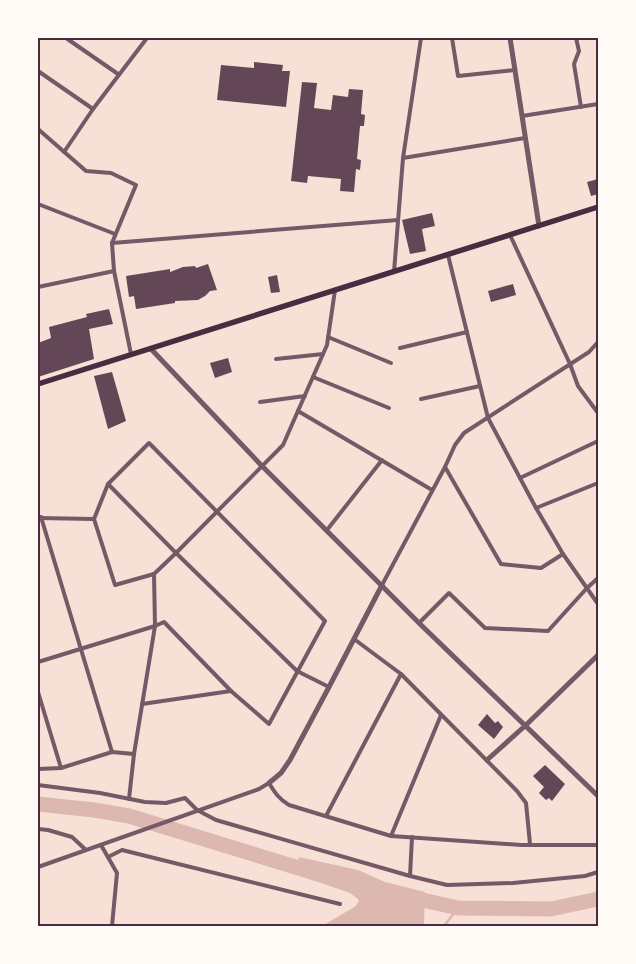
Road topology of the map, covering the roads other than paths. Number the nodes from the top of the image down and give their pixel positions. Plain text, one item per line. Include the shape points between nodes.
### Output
1 (66, 38) edge
2 (138, 38) edge
3 (421, 38) edge
4 (452, 38) edge
5 (510, 38) edge
6 (576, 38) edge
7 (145, 39) edge
8 (515, 70) junction
9 (38, 71) edge
10 (118, 74) junction
11 (598, 104) edge
12 (581, 107) junction
13 (93, 108) junction
14 (522, 116) junction
15 (38, 129) edge
16 (525, 138) junction
17 (64, 152) junction
18 (403, 158) junction
19 (38, 204) edge
20 (598, 207) edge
21 (398, 220) junction
22 (539, 226) junction
23 (115, 234) junction
24 (510, 235) junction
25 (112, 243) junction
26 (448, 255) junction
27 (114, 271) junction
28 (394, 272) junction
29 (38, 287) edge
30 (335, 290) junction
31 (467, 332) junction
32 (328, 337) junction
33 (598, 342) edge
34 (400, 348) dead end
35 (150, 349) junction
36 (131, 354) junction
37 (323, 354) junction
38 (276, 359) dead end
39 (391, 363) dead end
40 (570, 364) junction
41 (313, 377) junction
42 (38, 384) edge
43 (480, 386) junction
44 (305, 396) junction
45 (420, 398) dead end
46 (260, 402) dead end
47 (389, 408) dead end
48 (298, 411) junction
49 (598, 413) edge
50 (488, 418) junction
51 (598, 441) edge
52 (382, 460) junction
53 (262, 466) junction
54 (445, 467) junction
55 (520, 478) junction
56 (598, 483) edge
57 (108, 484) junction
58 (432, 490) junction
59 (536, 508) junction
60 (217, 512) junction
61 (39, 518) edge
62 (94, 520) junction
63 (327, 530) junction
64 (176, 553) junction
65 (564, 554) junction
66 (154, 574) junction
67 (598, 578) edge
68 (382, 584) junction
69 (587, 588) junction
70 (598, 604) edge
71 (419, 623) junction
72 (155, 626) junction
73 (354, 639) junction
74 (81, 649) junction
75 (598, 655) edge
76 (38, 662) edge
77 (297, 671) junction
78 (401, 674) junction
79 (329, 687) junction
80 (231, 691) junction
81 (38, 692) edge
82 (142, 704) junction
83 (441, 715) junction
84 (526, 725) junction
85 (112, 752) junction
86 (134, 754) junction
87 (487, 760) junction
88 (60, 768) junction
89 (38, 769) edge
90 (269, 783) junction
91 (38, 785) edge
92 (598, 796) edge
93 (130, 799) junction
94 (197, 810) junction
95 (326, 816) junction
96 (38, 829) edge
97 (391, 836) junction
98 (412, 837) junction
99 (530, 844) junction
100 (101, 845) junction
101 (598, 845) edge
102 (86, 850) junction
103 (108, 857) junction
104 (38, 867) edge
105 (598, 872) edge
106 (410, 876) junction
107 (340, 904) dead end
108 (112, 926) edge
109 (122, 926) edge

1 - 10 street
2 - 7 street
3 - 18 street
4 - 8 street via 458,76
5 - 8 street
6 - 12 street via 578,51 574,64
7 - 10 street
8 - 14 street
9 - 13 street
10 - 13 street
11 - 12 street
12 - 14 street
13 - 17 street
14 - 16 street
15 - 17 street
16 - 18 street
16 - 22 street
17 - 23 street via 86,171 111,173 136,185
18 - 21 street
19 - 23 street
20 - 22 main road
21 - 25 street
21 - 28 street
22 - 24 main road
23 - 25 street
24 - 26 main road
24 - 40 street
25 - 27 street
26 - 28 main road
26 - 31 street
27 - 29 street
27 - 36 street
28 - 30 main road
30 - 32 street
30 - 35 main road
31 - 34 street
31 - 43 street
32 - 37 street
32 - 39 street
33 - 40 street
35 - 36 main road
35 - 53 street
36 - 42 main road
37 - 38 street
37 - 41 street
40 - 49 street via 578,386
40 - 50 street
41 - 44 street
41 - 47 street
43 - 45 street
43 - 50 street
44 - 46 street
44 - 48 street
48 - 52 street
48 - 53 street via 283,445
50 - 54 street via 455,444
50 - 55 street
51 - 55 street
52 - 58 street
52 - 63 street
53 - 60 street
53 - 63 street
54 - 58 street
54 - 65 street via 501,564 541,568
55 - 59 street
56 - 59 street
57 - 60 street via 149,443
57 - 62 street
57 - 64 street
58 - 68 street
59 - 65 street
60 - 64 street
60 - 77 street via 325,621
61 - 62 street
61 - 74 street
62 - 66 street via 115,585
63 - 68 street
64 - 66 street
64 - 77 street
65 - 69 street
66 - 72 street
67 - 69 street
68 - 71 street
68 - 73 street
69 - 70 street
69 - 71 street via 548,631 485,628 449,593
71 - 84 street
72 - 74 street
72 - 80 street via 164,622
72 - 82 street
73 - 78 street
73 - 79 street
74 - 76 street
74 - 85 street
75 - 84 street
77 - 79 street
77 - 80 street via 269,724
78 - 83 street
78 - 95 street
79 - 90 street via 290,760
80 - 82 street
81 - 88 street
82 - 86 street
83 - 87 street
83 - 97 street
84 - 87 street
84 - 92 street
85 - 86 street
85 - 88 street
86 - 93 street
87 - 99 street via 526,804
88 - 89 street
90 - 94 street
90 - 95 street via 276,795 289,805
91 - 93 street
93 - 94 street via 166,803 185,798
94 - 100 street
94 - 106 street via 216,820
95 - 97 street
96 - 102 street via 72,837
97 - 98 street
98 - 99 street
98 - 106 street
99 - 101 street
100 - 102 street
100 - 103 street
102 - 104 street
103 - 107 street via 122,850
103 - 108 street via 117,873
105 - 106 street via 513,883 447,885
108 - 109 street

